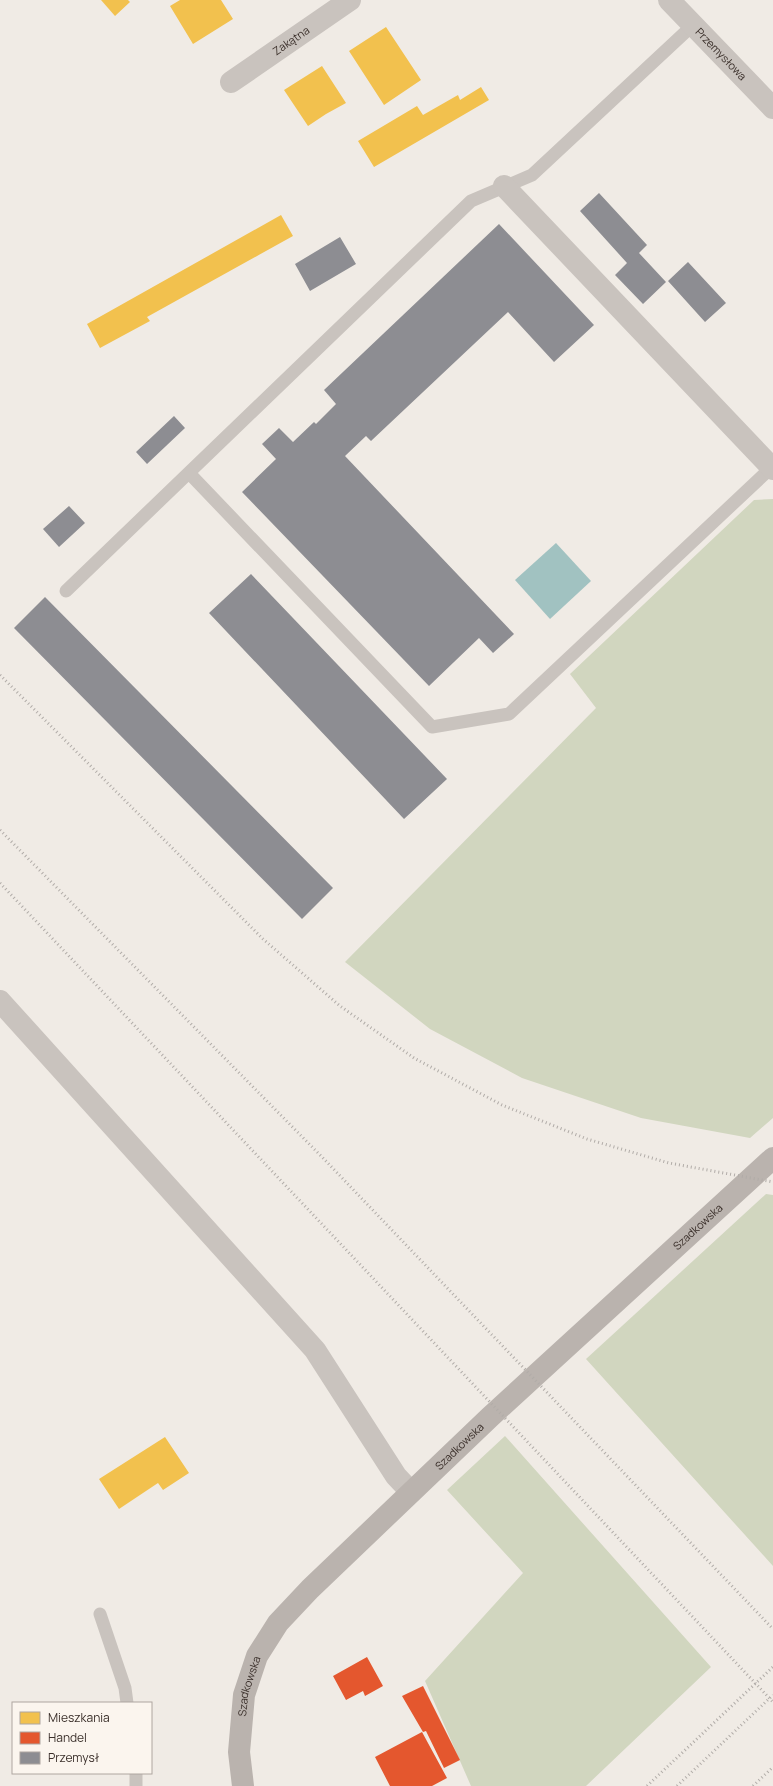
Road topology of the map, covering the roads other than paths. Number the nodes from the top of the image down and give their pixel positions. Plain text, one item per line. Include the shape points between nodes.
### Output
1 (350, 0) edge
2 (669, 0) edge
3 (693, 25) junction
4 (231, 82) dead end
5 (773, 108) edge
6 (504, 186) junction
7 (772, 468) edge
8 (189, 473) junction
9 (66, 591) dead end
10 (0, 1002) edge
11 (773, 1158) edge
12 (411, 1492) junction
13 (100, 1614) dead end
14 (127, 1702) edge
15 (136, 1774) edge
16 (136, 1786) edge
17 (244, 1786) edge

1 - 4 street, Zakątna
2 - 3 street, Przemysłowa
3 - 5 street, Przemysłowa
3 - 6 lane via 532,175
6 - 7 street
6 - 8 lane via 470,201
7 - 8 lane via 509,714 432,727
8 - 9 lane
10 - 12 street via 315,1350 396,1476
11 - 12 street, Szadkowska
12 - 17 street, Szadkowska via 278,1623 257,1656 244,1695 239,1752
13 - 14 lane via 125,1688
15 - 16 lane

